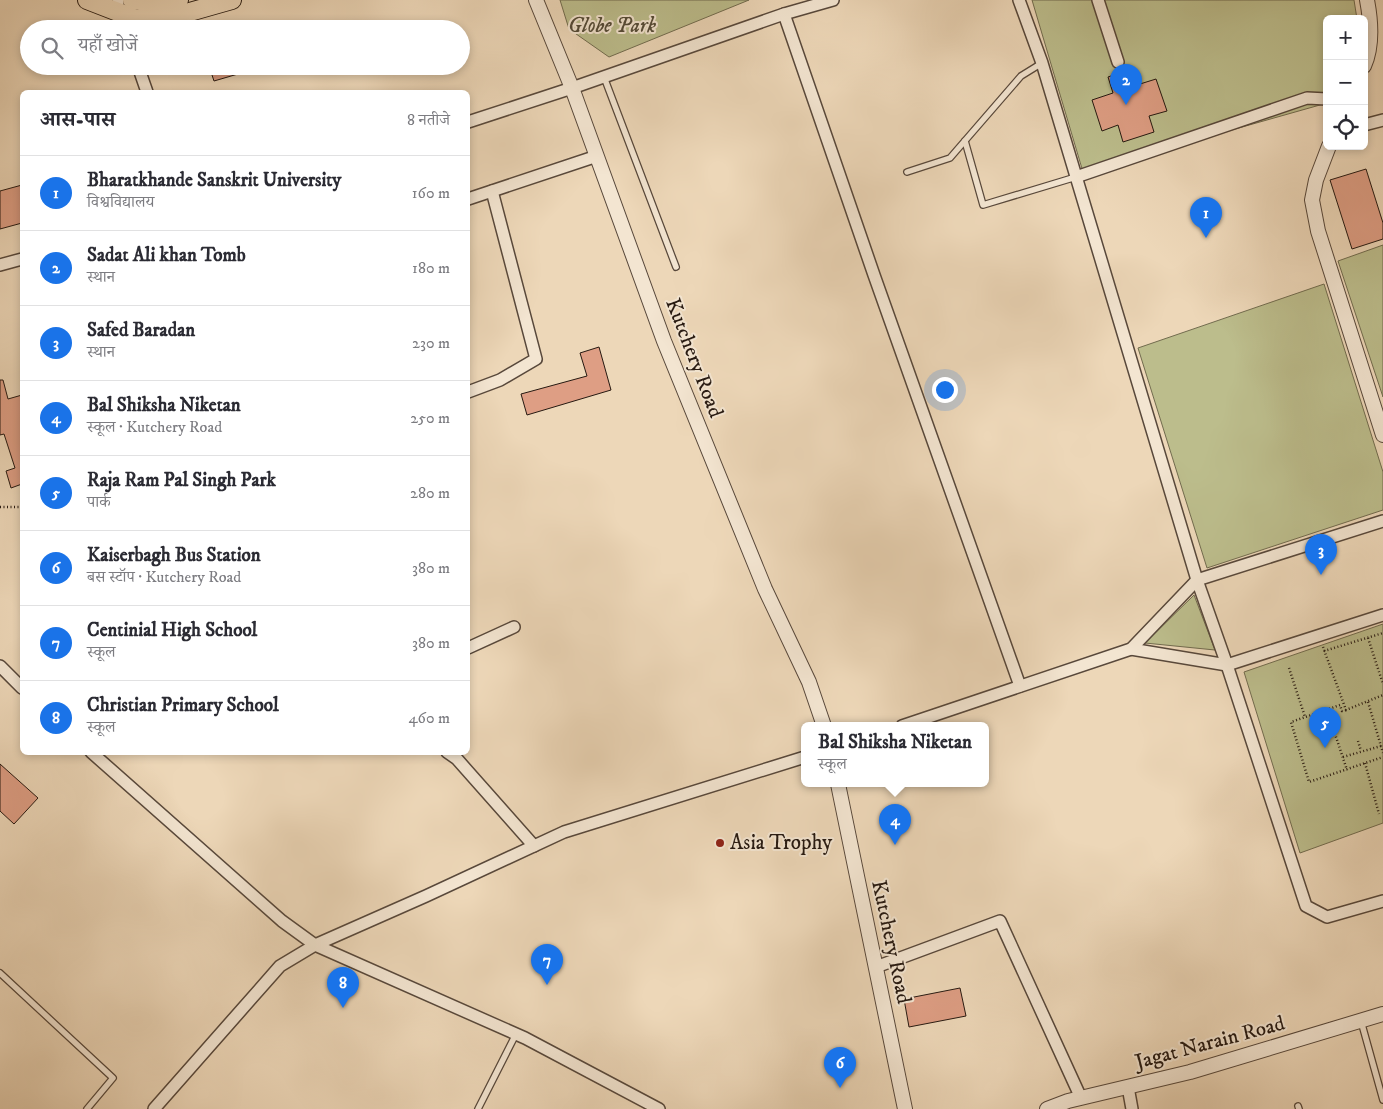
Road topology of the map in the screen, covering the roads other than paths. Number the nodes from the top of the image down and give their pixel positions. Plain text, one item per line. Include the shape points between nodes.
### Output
1 (87, 0) edge
2 (132, 0) edge
3 (179, 0) edge
4 (232, 0) edge
5 (536, 0) edge
6 (833, 0) edge
7 (1019, 0) edge
8 (1098, 0) edge
9 (1367, 0) edge
10 (118, 6) edge
11 (784, 14) junction
12 (122, 20) edge
13 (1366, 60) edge
14 (1118, 62) dead end
15 (1042, 63) junction
16 (141, 75) edge
17 (604, 77) junction
18 (572, 88) junction
19 (146, 90) edge
20 (1323, 99) edge
21 (1383, 120) edge
22 (470, 121) edge
23 (1368, 124) edge
24 (965, 141) junction
25 (1327, 150) edge
26 (597, 156) junction
27 (907, 172) dead end
28 (1076, 177) junction
29 (492, 191) junction
30 (470, 198) edge
31 (20, 259) edge
32 (0, 265) edge
33 (676, 267) dead end
34 (470, 391) edge
35 (1383, 435) edge
36 (1383, 521) edge
37 (1197, 580) junction
38 (1383, 615) edge
39 (514, 627) dead end
40 (470, 647) edge
41 (1131, 649) junction
42 (1227, 665) junction
43 (1, 668) edge
44 (20, 686) edge
45 (1020, 686) junction
46 (823, 722) edge
47 (914, 722) edge
48 (94, 755) edge
49 (451, 755) edge
50 (801, 758) edge
51 (839, 787) edge
52 (534, 846) junction
53 (1383, 901) edge
54 (316, 945) junction
55 (876, 967) junction
56 (0, 973) edge
57 (1383, 1014) edge
58 (1361, 1021) junction
59 (516, 1034) junction
60 (1128, 1087) junction
61 (1080, 1098) junction
62 (1383, 1100) edge
63 (86, 1109) edge
64 (154, 1109) edge
65 (478, 1109) edge
66 (659, 1109) edge
67 (905, 1109) edge
68 (1047, 1109) edge
69 (1132, 1109) edge

1 - 10 main road
2 - 3 main road via 164,4
4 - 10 main road via 165,19 136,18
5 - 18 street, Kutchery Road
6 - 11 street
7 - 15 street
8 - 14 street
9 - 13 street via 1370,15
10 - 12 street
11 - 17 street
11 - 45 street
15 - 24 lane via 1021,76
15 - 28 street
16 - 19 street
17 - 18 street
17 - 33 lane
18 - 22 street
18 - 26 street, Kutchery Road
20 - 28 street via 1307,98
21 - 23 street
24 - 27 lane via 950,158
24 - 28 lane via 983,206
25 - 35 street via 1312,200 1318,231
26 - 29 street
26 - 46 street, Kutchery Road via 664,341 765,589 809,682
28 - 37 street
29 - 30 street
29 - 34 street via 536,359 500,380
31 - 32 street
36 - 37 street
37 - 41 street
37 - 42 street
38 - 42 street
39 - 40 street
41 - 42 street
41 - 45 street
42 - 53 street via 1306,906 1327,917
43 - 44 street
45 - 47 street
48 - 54 street via 282,920
49 - 52 street
50 - 52 street via 564,832
51 - 55 street, Kutchery Road
52 - 54 street
54 - 59 street
54 - 64 street via 280,966
55 - 61 street via 1000,920
55 - 67 street, Kutchery Road
56 - 63 lane via 113,1078
57 - 58 street, Jagat Narain Road
58 - 60 street, Jagat Narain Road
58 - 62 lane
59 - 65 lane
59 - 66 street
60 - 61 street, Jagat Narain Road
60 - 69 street
61 - 68 street, Jagat Narain Road

